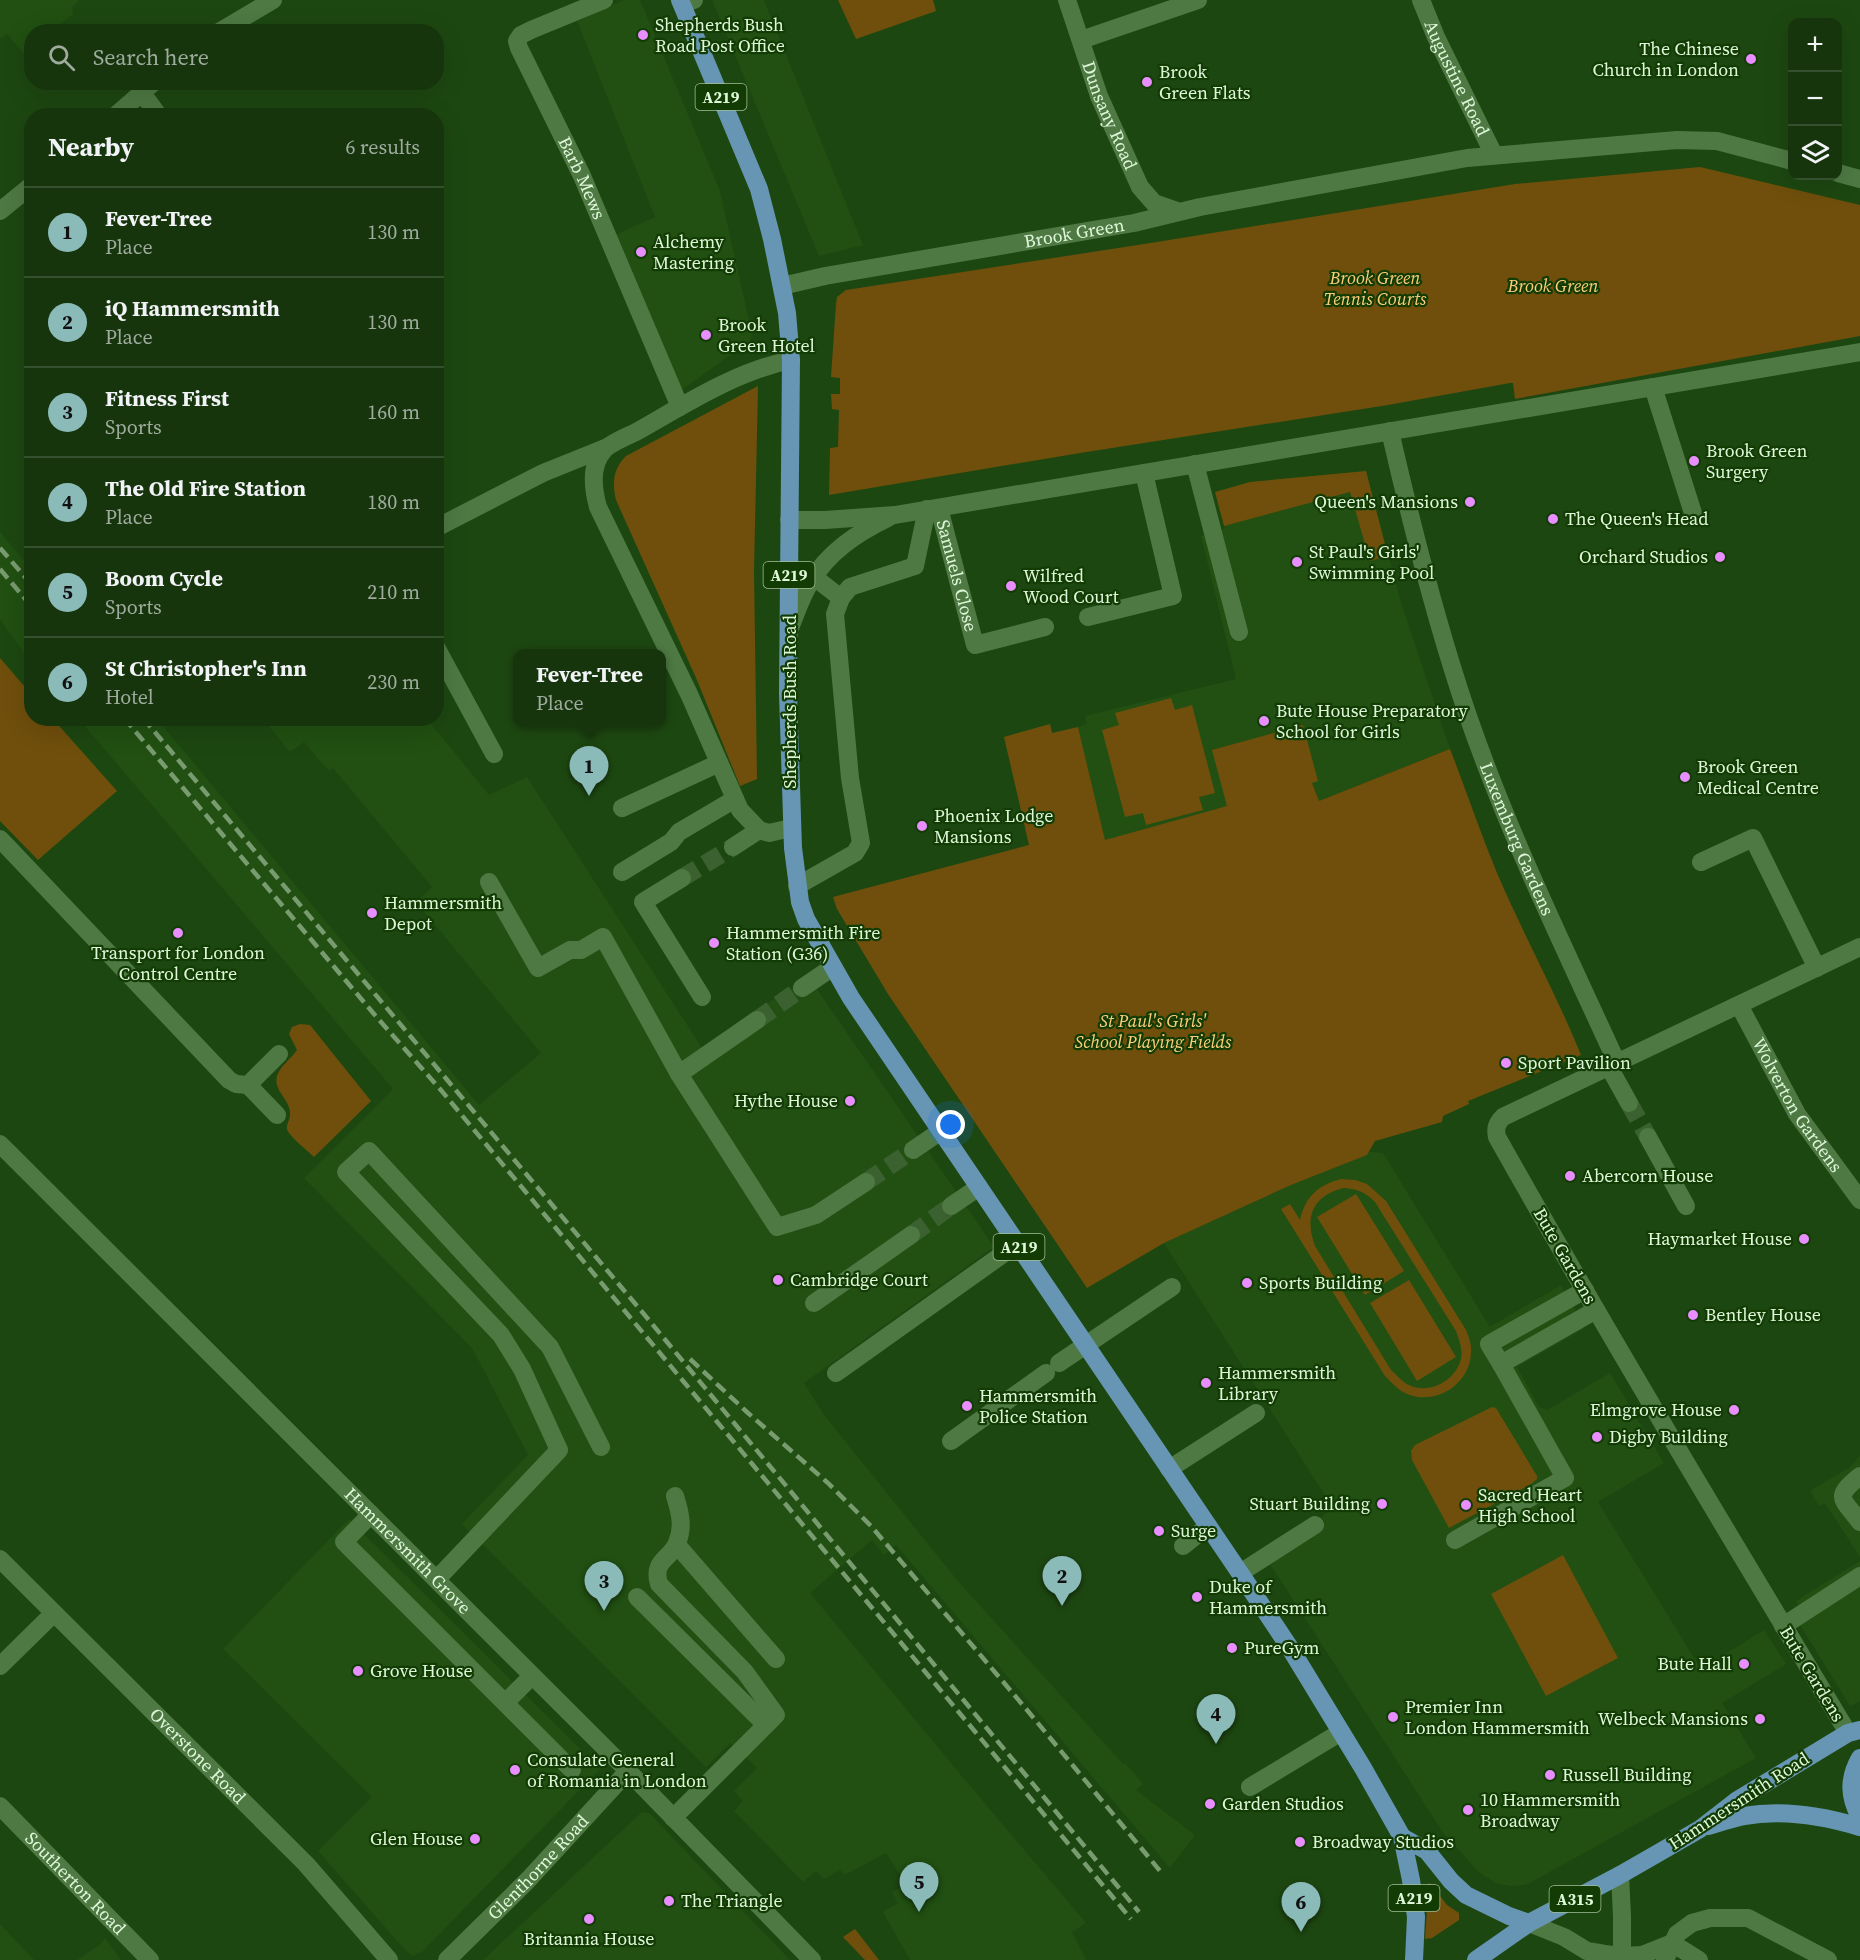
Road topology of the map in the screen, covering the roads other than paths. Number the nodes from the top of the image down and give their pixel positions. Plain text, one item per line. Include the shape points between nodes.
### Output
1 (273, 0) edge
2 (604, 0) edge
3 (1067, 0) edge
4 (1198, 0) edge
5 (1420, 0) edge
6 (686, 1) edge
7 (232, 24) edge
8 (1081, 40) junction
9 (146, 90) edge
10 (149, 90) edge
11 (124, 108) edge
12 (156, 108) edge
13 (1494, 155) junction
14 (1788, 160) edge
15 (1842, 173) edge
16 (1859, 174) edge
17 (24, 192) edge
18 (1177, 211) junction
19 (0, 212) edge
20 (782, 286) junction
21 (1860, 352) edge
22 (791, 360) junction
23 (1653, 387) junction
24 (680, 407) junction
25 (1390, 431) junction
26 (605, 448) junction
27 (1195, 464) junction
28 (1144, 473) junction
29 (933, 508) junction
30 (1693, 513) dead end
31 (895, 515) junction
32 (789, 520) junction
33 (444, 524) edge
34 (814, 577) junction
35 (841, 598) junction
36 (1088, 617) dead end
37 (1045, 627) dead end
38 (789, 630) junction
39 (1239, 632) dead end
40 (444, 662) edge
41 (494, 754) dead end
42 (718, 763) junction
43 (735, 799) junction
44 (622, 808) dead end
45 (791, 828) junction
46 (759, 830) junction
47 (0, 839) edge
48 (733, 847) tunnel mouth
49 (1701, 862) dead end
50 (622, 872) dead end
51 (682, 878) tunnel mouth
52 (489, 882) dead end
53 (797, 886) junction
54 (1860, 947) edge
55 (833, 967) junction
56 (1816, 968) junction
57 (802, 988) tunnel mouth
58 (702, 997) dead end
59 (1739, 1005) junction
60 (757, 1020) tunnel mouth
61 (279, 1054) dead end
62 (1613, 1065) junction
63 (679, 1074) junction
64 (248, 1084) junction
65 (1629, 1103) tunnel mouth
66 (277, 1115) dead end
67 (941, 1131) junction
68 (1648, 1137) tunnel mouth
69 (0, 1144) edge
70 (913, 1150) tunnel mouth
71 (866, 1182) tunnel mouth
72 (979, 1187) junction
73 (1860, 1200) edge
74 (951, 1206) tunnel mouth
75 (1686, 1206) dead end
76 (911, 1235) tunnel mouth
77 (1017, 1244) junction
78 (1172, 1287) dead end
79 (1585, 1290) junction
80 (814, 1303) dead end
81 (1596, 1310) junction
82 (1085, 1345) junction
83 (1501, 1364) junction
84 (836, 1373) dead end
85 (1256, 1413) dead end
86 (951, 1441) dead end
87 (601, 1446) dead end
88 (1169, 1469) junction
89 (1860, 1476) edge
90 (675, 1496) dead end
91 (371, 1514) junction
92 (1860, 1522) edge
93 (1315, 1524) dead end
94 (1208, 1526) junction
95 (1455, 1540) dead end
96 (677, 1545) junction
97 (1183, 1546) dead end
98 (0, 1559) edge
99 (1240, 1573) junction
100 (1860, 1576) edge
101 (436, 1579) junction
102 (637, 1597) dead end
103 (54, 1613) junction
104 (1783, 1626) junction
105 (776, 1659) dead end
106 (0, 1666) edge
107 (532, 1676) junction
108 (505, 1703) junction
109 (766, 1725) junction
110 (1854, 1731) edge
111 (1341, 1732) junction
112 (1860, 1758) edge
113 (572, 1770) dead end
114 (628, 1772) junction
115 (1250, 1787) dead end
116 (0, 1806) edge
117 (1860, 1817) edge
118 (673, 1818) junction
119 (1860, 1827) edge
120 (1700, 1828) junction
121 (1402, 1837) junction
122 (1620, 1875) junction
123 (1529, 1923) junction
124 (1668, 1952) edge
125 (1589, 1955) edge
126 (1622, 1958) edge
127 (150, 1960) edge
128 (389, 1960) edge
129 (447, 1960) edge
130 (812, 1960) edge
131 (1414, 1960) edge
132 (1476, 1960) edge
133 (1699, 1960) edge
134 (1827, 1960) edge

1 - 7 street
2 - 24 street, Barb Mews via 531,30 517,41 582,176
3 - 8 street, Dunsany Road
4 - 8 street
5 - 13 street, Augustine Road
6 - 20 main road, Shepherds Bush Road / A219 via 759,189
8 - 18 street, Dunsany Road via 1100,96 1140,187 1154,202
9 - 11 street
10 - 12 street
13 - 14 street, Brook Green via 1677,140 1717,141
13 - 18 street, Brook Green
15 - 16 street
17 - 19 street
18 - 20 street, Brook Green via 1134,223
20 - 22 main road, Shepherds Bush Road / A219
21 - 23 street
22 - 24 street via 759,368
22 - 32 main road, Shepherds Bush Road / A219
23 - 25 street
23 - 30 street
24 - 26 street
25 - 27 street
25 - 62 street, Luxemburg Gardens via 1440,625 1475,736
26 - 33 street via 543,473
26 - 42 street via 594,476 598,507 689,694
27 - 28 street
27 - 39 street
28 - 29 street
28 - 36 street via 1173,596
29 - 31 street
29 - 35 street via 915,566 850,587
29 - 37 street, Samuels Close via 975,645
31 - 32 street
31 - 34 street via 844,544
32 - 38 main road, Shepherds Bush Road / A219
34 - 35 street
34 - 38 street
35 - 53 street via 835,614 850,778 861,843 855,853
38 - 45 main road, Shepherds Bush Road / A219
40 - 41 street
42 - 43 street
42 - 44 street
43 - 46 street
43 - 50 street
45 - 46 street via 769,833
45 - 53 main road, Shepherds Bush Road / A219
46 - 48 street
47 - 64 street via 223,1075 236,1084
49 - 56 street via 1754,838
51 - 58 street via 643,902
52 - 63 street via 538,968 603,937
53 - 55 main road, Shepherds Bush Road / A219 via 807,919
54 - 56 street, Bute Gardens
55 - 57 street
55 - 67 main road, Shepherds Bush Road / A219
56 - 59 street, Bute Gardens
59 - 62 street, Bute Gardens
59 - 73 street, Wolverton Gardens via 1797,1114
60 - 63 street
61 - 64 street
62 - 65 street, Luxemburg Gardens
62 - 79 street, Bute Gardens via 1503,1117 1496,1131
63 - 71 street via 777,1227 816,1215
64 - 66 street
67 - 70 street
67 - 72 main road, Shepherds Bush Road / A219
68 - 75 street
69 - 91 street, Hammersmith Grove
72 - 74 street
72 - 77 main road, Shepherds Bush Road / A219
76 - 80 street
77 - 82 main road, Shepherds Bush Road / A219
77 - 84 street
78 - 82 street
79 - 81 street, Bute Gardens
79 - 83 street via 1489,1344
81 - 83 street
81 - 104 street, Bute Gardens
82 - 86 street
82 - 88 main road, Shepherds Bush Road / A219
83 - 95 street via 1565,1478
85 - 88 street
87 - 101 street via 550,1347 369,1151 346,1172 501,1335 522,1369 559,1450
88 - 94 main road, Shepherds Bush Road / A219
89 - 92 street via 1842,1493
90 - 96 street via 682,1525
91 - 101 street, Hammersmith Grove
91 - 108 street via 344,1542
93 - 99 street
94 - 97 street
94 - 99 main road, Shepherds Bush Road / A219
96 - 105 street
96 - 109 street via 660,1564 658,1584 745,1672 776,1715
98 - 103 street, Overstone Road
99 - 111 main road, Shepherds Bush Road / A219
100 - 104 street
101 - 107 street, Hammersmith Grove
102 - 109 street
103 - 106 street
103 - 128 street, Overstone Road via 306,1864
104 - 110 street, Bute Gardens
107 - 108 street
107 - 114 street, Hammersmith Grove
108 - 113 street
109 - 118 street
110 - 120 main road, Hammersmith Road / A315 via 1736,1801
111 - 115 street
111 - 121 main road, A219
112 - 117 main road via 1850,1786
114 - 118 street, Hammersmith Grove
114 - 129 street, Glenthorne Road
116 - 127 street, Southerton Road
118 - 130 street, Hammersmith Grove
119 - 120 main road, A315 via 1820,1816 1770,1813
120 - 122 main road, Hammersmith Road / A315
121 - 123 main road, A219 via 1427,1851 1466,1895
121 - 131 main road, A219 via 1416,1917
122 - 123 main road, A315
122 - 126 street
123 - 125 street via 1564,1937
123 - 132 main road, A315
124 - 126 street
124 - 133 street
124 - 134 street via 1677,1934 1692,1923 1710,1918 1748,1918
125 - 126 street

